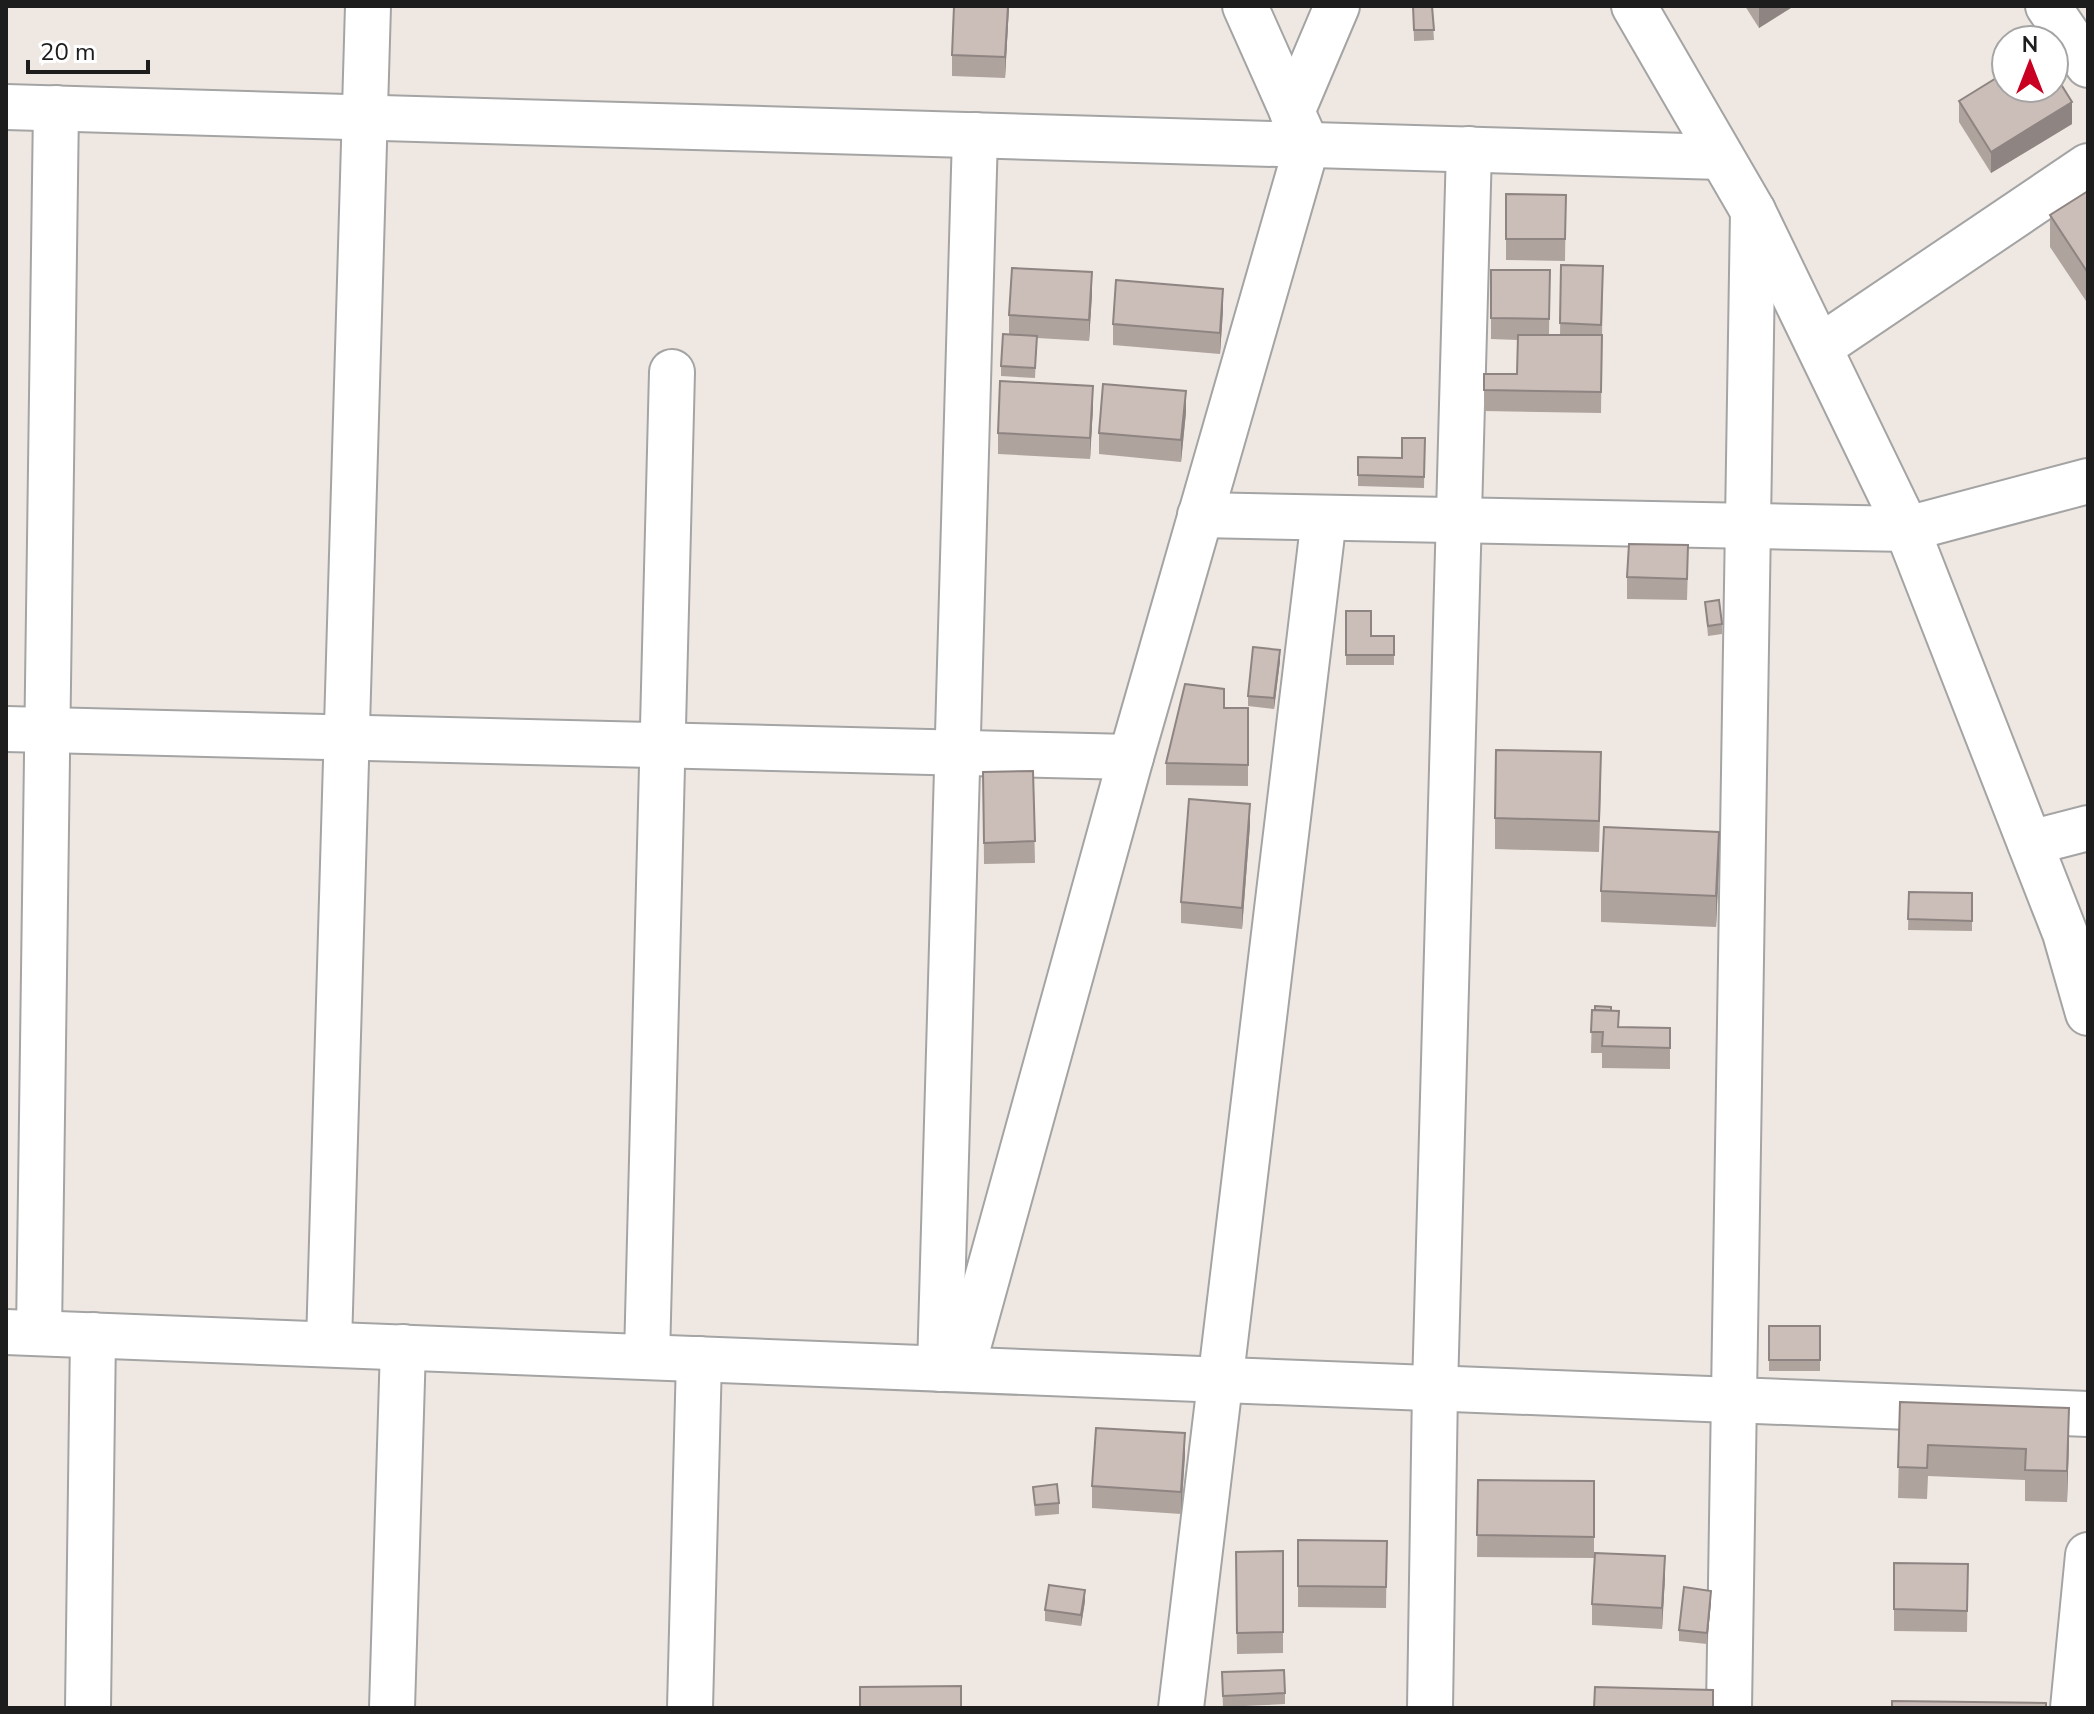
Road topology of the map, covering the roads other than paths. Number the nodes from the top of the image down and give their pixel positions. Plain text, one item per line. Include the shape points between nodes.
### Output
1 (368, 6) edge
2 (1245, 6) edge
3 (1337, 6) edge
4 (1634, 6) edge
5 (2048, 6) edge
6 (2088, 65) edge
7 (6, 107) edge
8 (56, 108) junction
9 (364, 117) junction
10 (1299, 128) junction
11 (975, 135) junction
12 (1469, 149) junction
13 (1721, 157) junction
14 (2088, 166) edge
15 (1753, 211) junction
16 (1820, 347) junction
17 (672, 372) dead end
18 (2088, 481) edge
19 (1200, 515) junction
20 (1324, 518) junction
21 (1459, 521) junction
22 (1748, 526) junction
23 (1907, 529) junction
24 (27, 729) edge
25 (347, 738) junction
26 (662, 745) junction
27 (958, 753) junction
28 (1131, 757) junction
29 (2088, 828) edge
30 (2030, 843) junction
31 (2088, 1013) edge
32 (22, 1332) edge
33 (93, 1335) junction
34 (329, 1344) junction
35 (403, 1347) junction
36 (647, 1357) junction
37 (699, 1359) junction
38 (951, 1369) junction
39 (1221, 1380) junction
40 (1435, 1389) junction
41 (1734, 1400) junction
42 (2088, 1414) edge
43 (2088, 1555) edge
44 (88, 1708) edge
45 (392, 1708) edge
46 (690, 1708) edge
47 (1181, 1708) edge
48 (1430, 1708) edge
49 (1729, 1708) edge
50 (2073, 1708) edge

1 - 9 street
2 - 10 street
3 - 10 street
4 - 13 street
5 - 6 street
7 - 8 street
8 - 9 street
8 - 24 street
9 - 11 street
9 - 25 street
10 - 11 street
10 - 12 street
10 - 19 street
11 - 27 street
12 - 13 street
12 - 21 street
13 - 15 street
14 - 16 street
15 - 16 street
15 - 22 street
16 - 23 street
17 - 26 street
18 - 23 street
19 - 20 street
19 - 28 street
20 - 21 street
20 - 39 street
21 - 22 street
21 - 40 street
22 - 23 street
22 - 41 street
23 - 30 street
24 - 25 street
24 - 32 street
25 - 26 street
25 - 34 street
26 - 27 street
26 - 36 street
27 - 28 street
27 - 38 street
28 - 38 street
29 - 30 street
30 - 31 street via 2065,933
32 - 33 street
33 - 34 street
33 - 44 street
34 - 35 street
35 - 36 street
35 - 45 street
36 - 37 street
37 - 38 street
37 - 46 street
38 - 39 street
39 - 40 street
39 - 47 street
40 - 41 street
40 - 48 street
41 - 42 street
41 - 49 street
43 - 50 street

